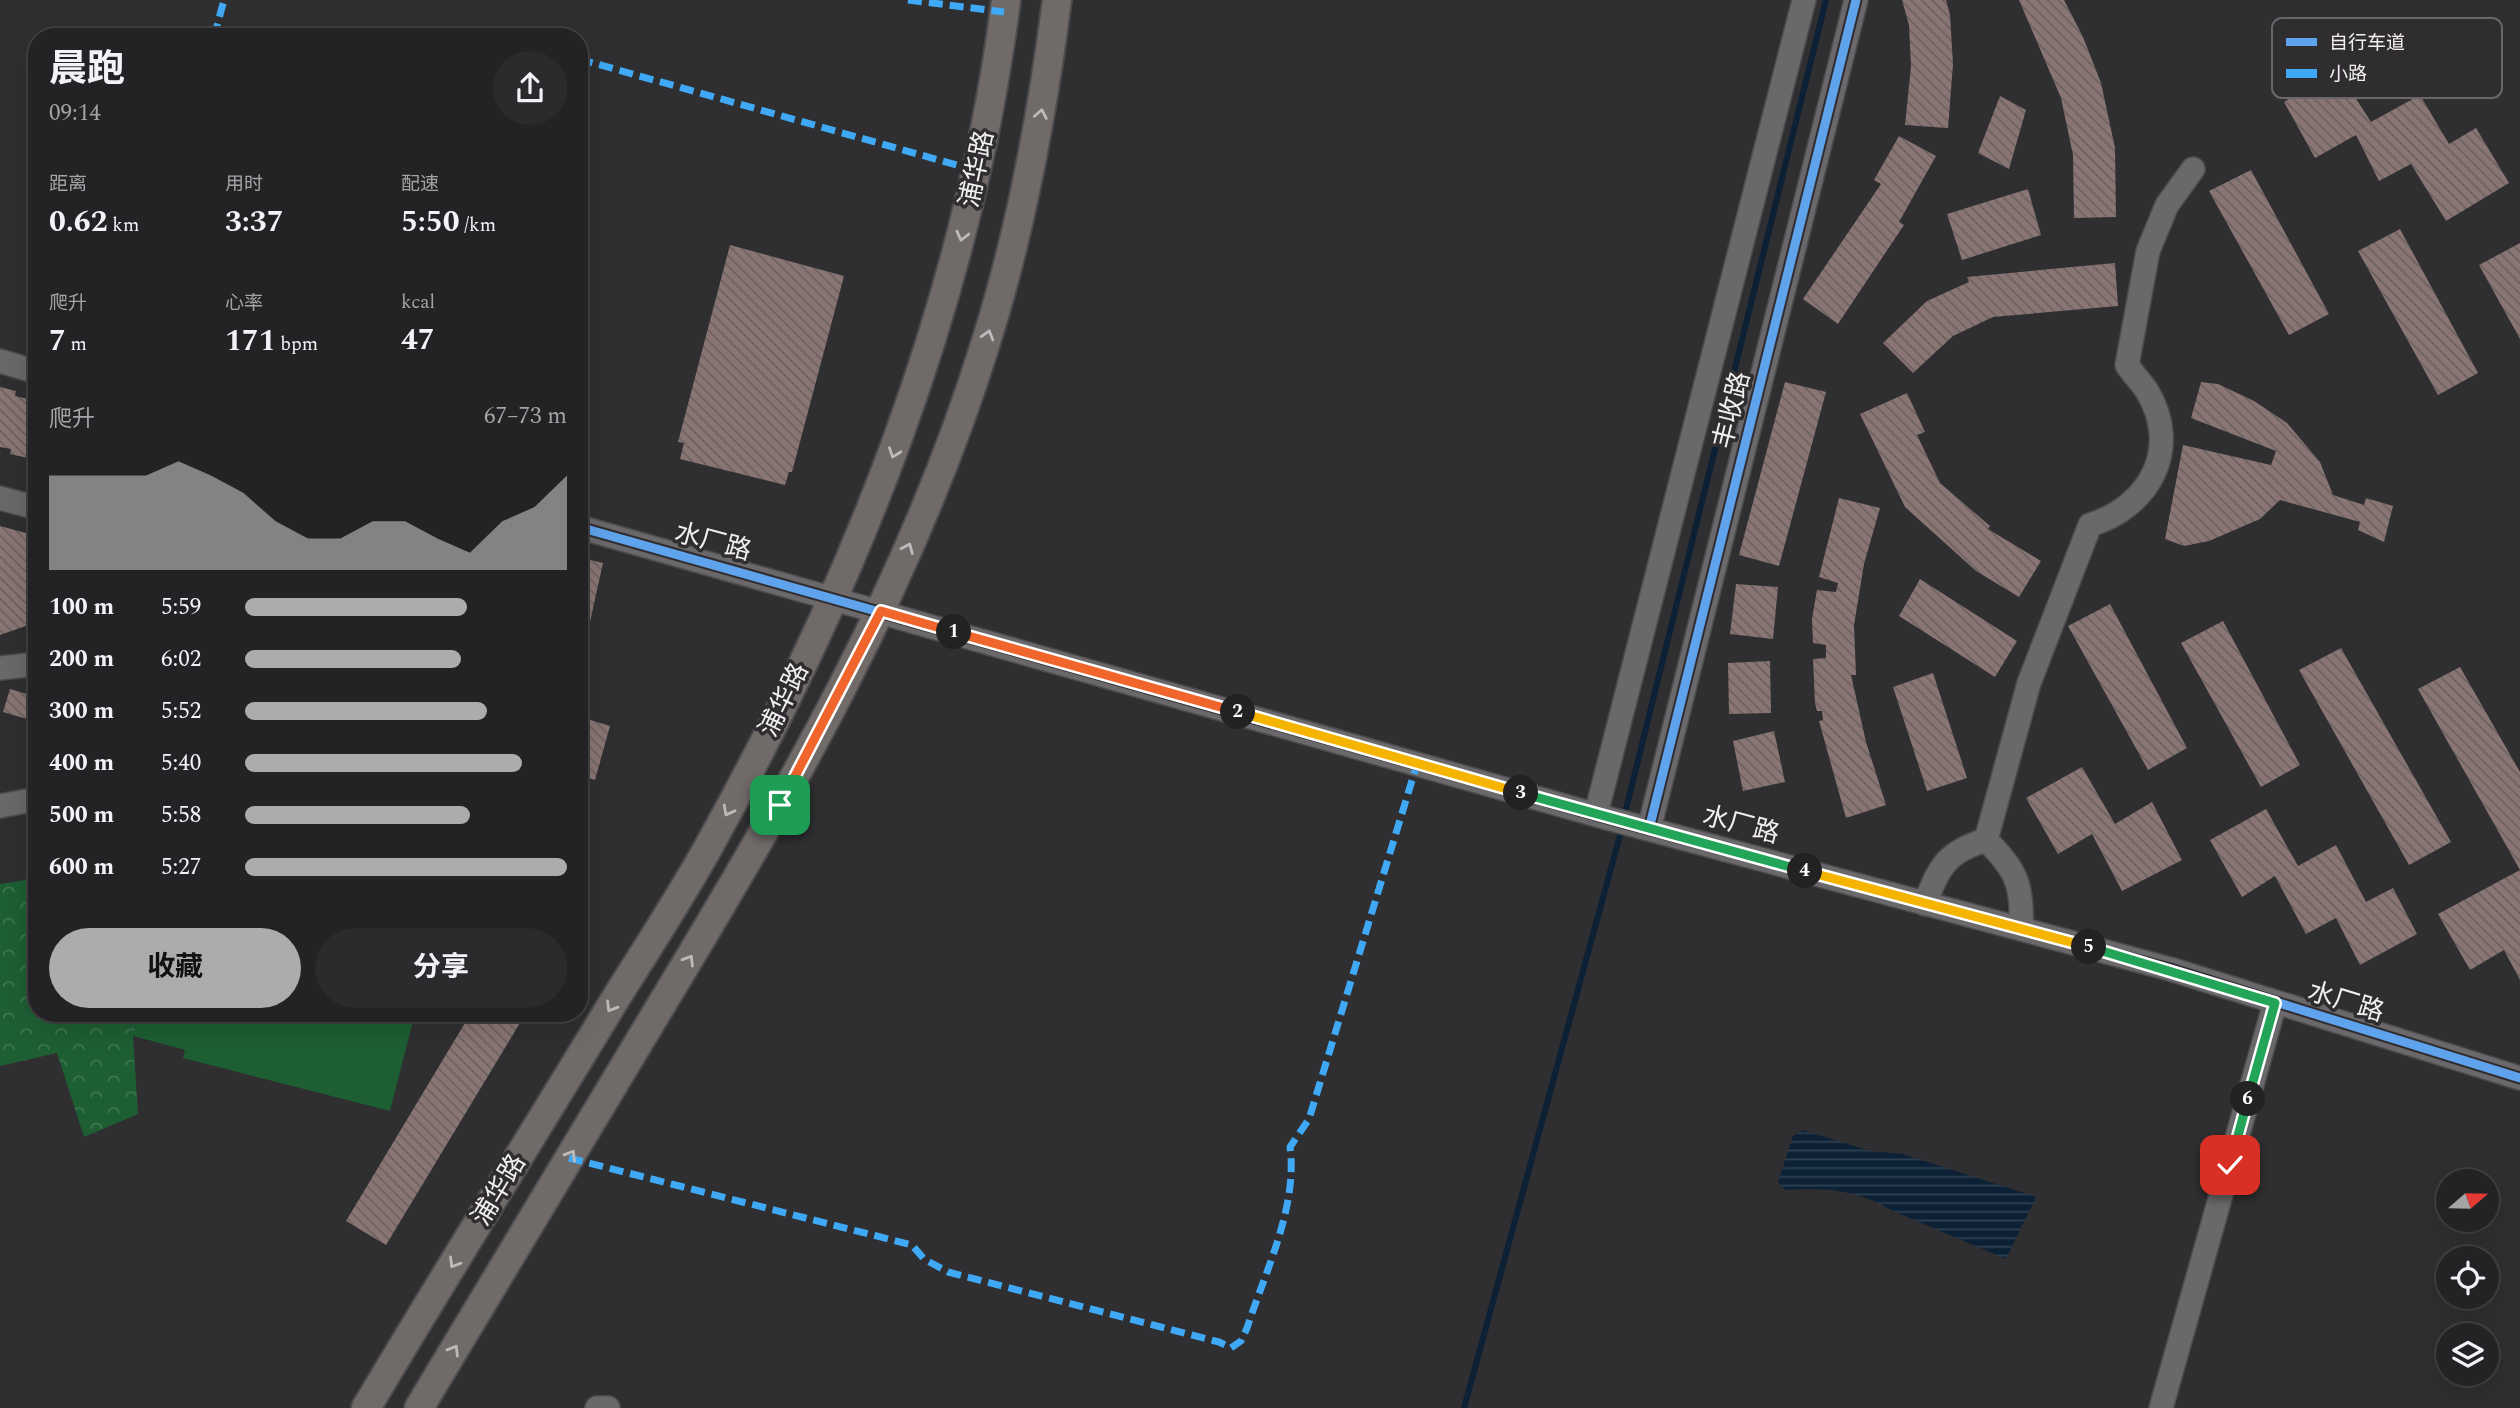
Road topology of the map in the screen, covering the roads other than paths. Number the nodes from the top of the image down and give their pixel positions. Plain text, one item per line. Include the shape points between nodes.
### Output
1 (1006, 0) edge
2 (1057, 0) edge
3 (1804, 0) edge
4 (1856, 0) edge
5 (2193, 169) dead end
6 (0, 361) edge
7 (28, 369) edge
8 (0, 498) edge
9 (28, 506) edge
10 (588, 529) edge
11 (836, 597) junction
12 (881, 611) junction
13 (28, 665) edge
14 (0, 668) edge
15 (28, 801) edge
16 (0, 806) edge
17 (1602, 816) junction
18 (1641, 827) junction
19 (1986, 840) junction
20 (1925, 904) junction
21 (2021, 929) junction
22 (2275, 1003) junction
23 (2520, 1077) edge
24 (366, 1408) edge
25 (419, 1408) edge
26 (597, 1408) edge
27 (608, 1408) edge
28 (2161, 1408) edge

1 -> 11 main road, 浦华路 via 974,189 951,279 910,411
12 -> 2 main road, 浦华路 via 951,442 995,310 1025,198
3 - 17 street
4 - 18 street, 丰收路
5 - 19 street via 2167,205 2148,251 2127,365 2148,393 2162,451 2143,494 2109,519 2090,525 2029,683
6 - 7 street
8 - 9 street
10 - 11 street, 水厂路
11 - 12 street, 水厂路
11 -> 24 main road, 浦华路 via 707,850
12 - 17 street
25 -> 12 main road, 浦华路 via 747,863 813,747
13 - 14 street
15 - 16 street
17 - 18 street, 水厂路
18 - 20 street, 水厂路
19 - 20 street via 1963,847 1947,859
19 - 21 street via 2006,859 2018,881
20 - 21 street, 水厂路
21 - 22 street, 水厂路
22 - 23 street, 水厂路
22 - 28 street
26 - 27 street

